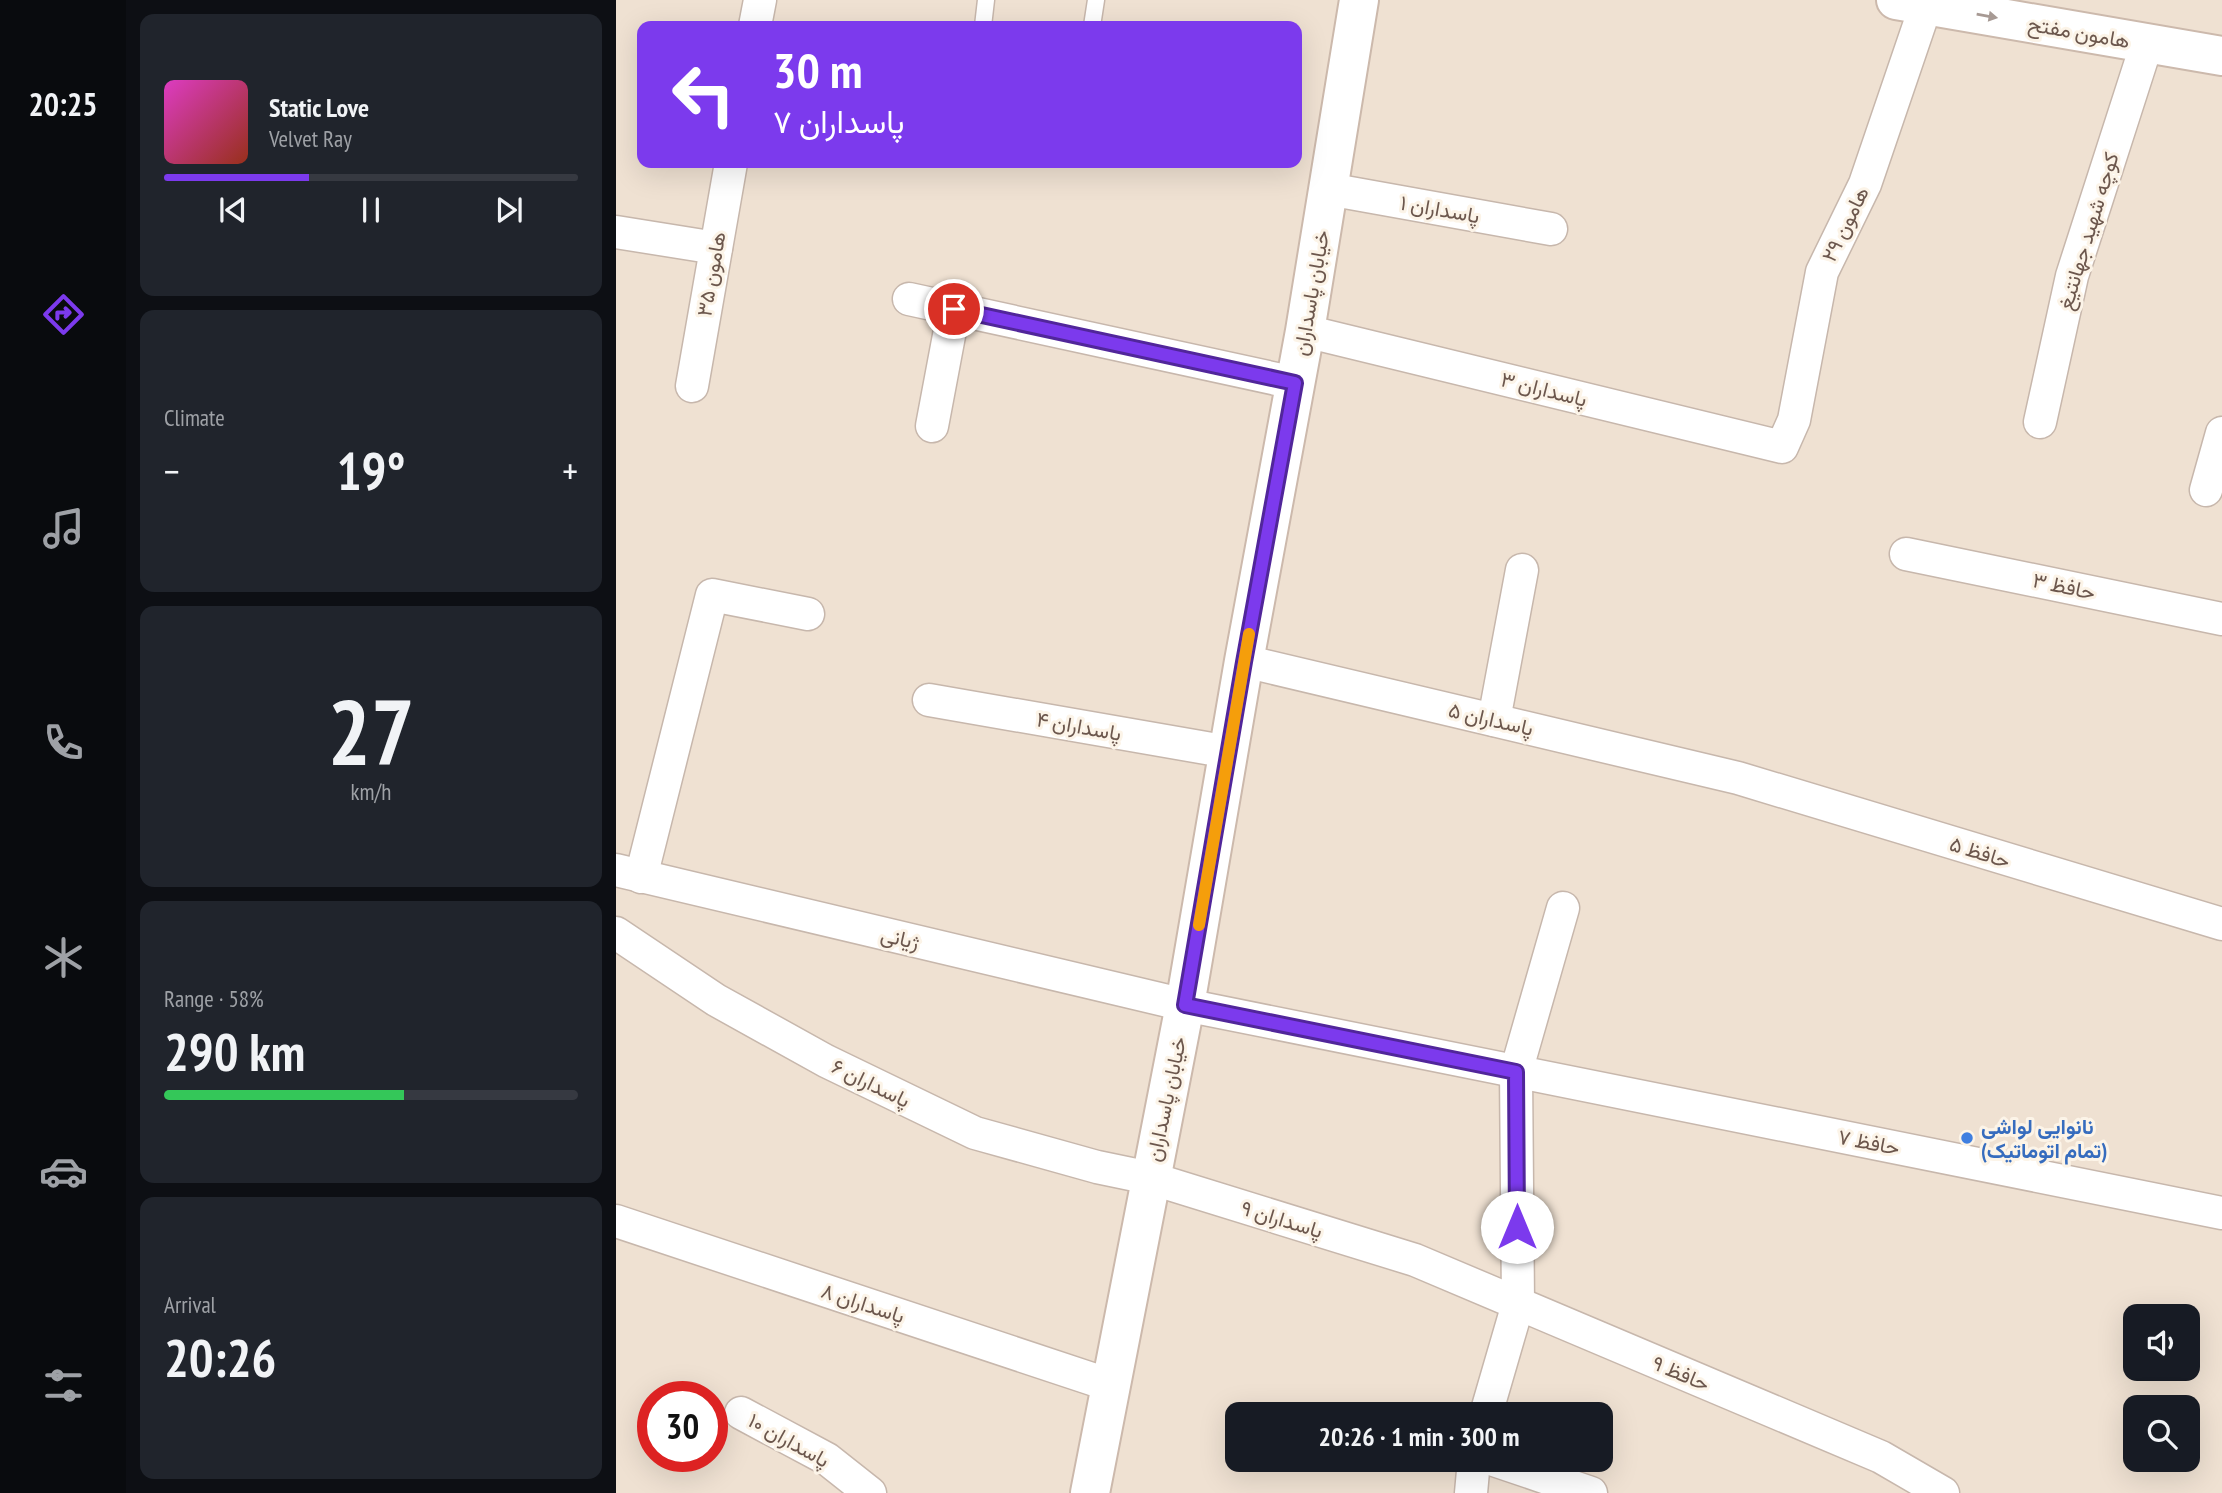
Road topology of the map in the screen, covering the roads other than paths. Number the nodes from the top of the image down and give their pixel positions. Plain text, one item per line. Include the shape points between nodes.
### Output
1 (760, 0) edge
2 (986, 0) edge
3 (1096, 0) edge
4 (1359, 0) edge
5 (1911, 3) edge
6 (756, 21) edge
7 (984, 21) edge
8 (1093, 21) edge
9 (2147, 43) junction
10 (2222, 56) edge
11 (730, 168) edge
12 (1328, 189) junction
13 (1551, 229) dead end
14 (616, 232) edge
15 (716, 247) junction
16 (909, 299) dead end
17 (954, 309) junction
18 (1305, 331) junction
19 (1295, 383) junction
20 (692, 386) dead end
21 (2040, 422) dead end
22 (932, 426) dead end
23 (2222, 433) edge
24 (1782, 447) joint
25 (2206, 491) dead end
26 (1906, 554) dead end
27 (1522, 570) dead end
28 (808, 614) dead end
29 (2222, 619) edge
30 (1244, 662) junction
31 (929, 700) dead end
32 (1494, 720) junction
33 (1228, 752) junction
34 (1738, 778) joint
35 (629, 874) edge
36 (1563, 908) dead end
37 (2222, 924) edge
38 (616, 933) edge
39 (1185, 1005) junction
40 (1516, 1072) junction
41 (1150, 1178) junction
42 (2222, 1213) edge
43 (616, 1221) edge
44 (1415, 1261) joint
45 (1518, 1304) junction
46 (1110, 1385) junction
47 (1489, 1402) edge
48 (741, 1413) dead end
49 (1473, 1472) edge
50 (1529, 1472) edge
51 (870, 1493) edge
52 (1090, 1493) edge
53 (1471, 1493) edge
54 (1591, 1493) edge
55 (1943, 1493) edge

1 - 6 street
2 - 7 lane
3 - 8 lane
4 - 12 street, خیابان پاسداران
5 -> 9 street, هامون مفتح
5 - 24 street, هامون ۲۹ via 1865,184 1822,272 1794,420
9 - 10 street, هامون مفتح
9 - 21 street, کوچه شهید جهانتیغ via 2072,276
11 - 15 street, هامون ۳۵
12 - 13 street, پاسداران ۱
12 - 18 street, خیابان پاسداران
14 - 15 street
15 - 20 street, هامون ۳۵
16 - 17 street
17 - 19 street
17 - 22 street
18 - 19 street, خیابان پاسداران
18 - 24 street, پاسداران ۳
19 - 30 street, خیابان پاسداران
23 - 25 street
26 - 29 street, حافظ ۳
27 - 32 street
28 - 35 street via 712,595
30 - 32 street, پاسداران ۵
30 - 33 street, خیابان پاسداران
31 - 33 street, پاسداران ۴
32 - 34 street, پاسداران ۵
33 - 39 street, خیابان پاسداران
34 - 37 street, حافظ ۵
35 - 39 street, ژیانی
36 - 40 street
38 - 41 street, پاسداران ۶ via 716,1000 826,1061 975,1133
39 - 40 street, ژیانی
39 - 41 street, خیابان پاسداران
40 - 42 street, حافظ ۷
40 - 45 street
41 - 44 street, پاسداران ۹
41 - 46 street, خیابان پاسداران
43 - 46 street, پاسداران ۸
44 - 45 street, حافظ ۹
45 - 47 street
45 - 55 street, حافظ ۹ via 1881,1457
46 - 52 street, خیابان پاسداران
48 - 51 street, پاسداران ۱۰ via 827,1459
49 - 53 street
50 - 54 street

